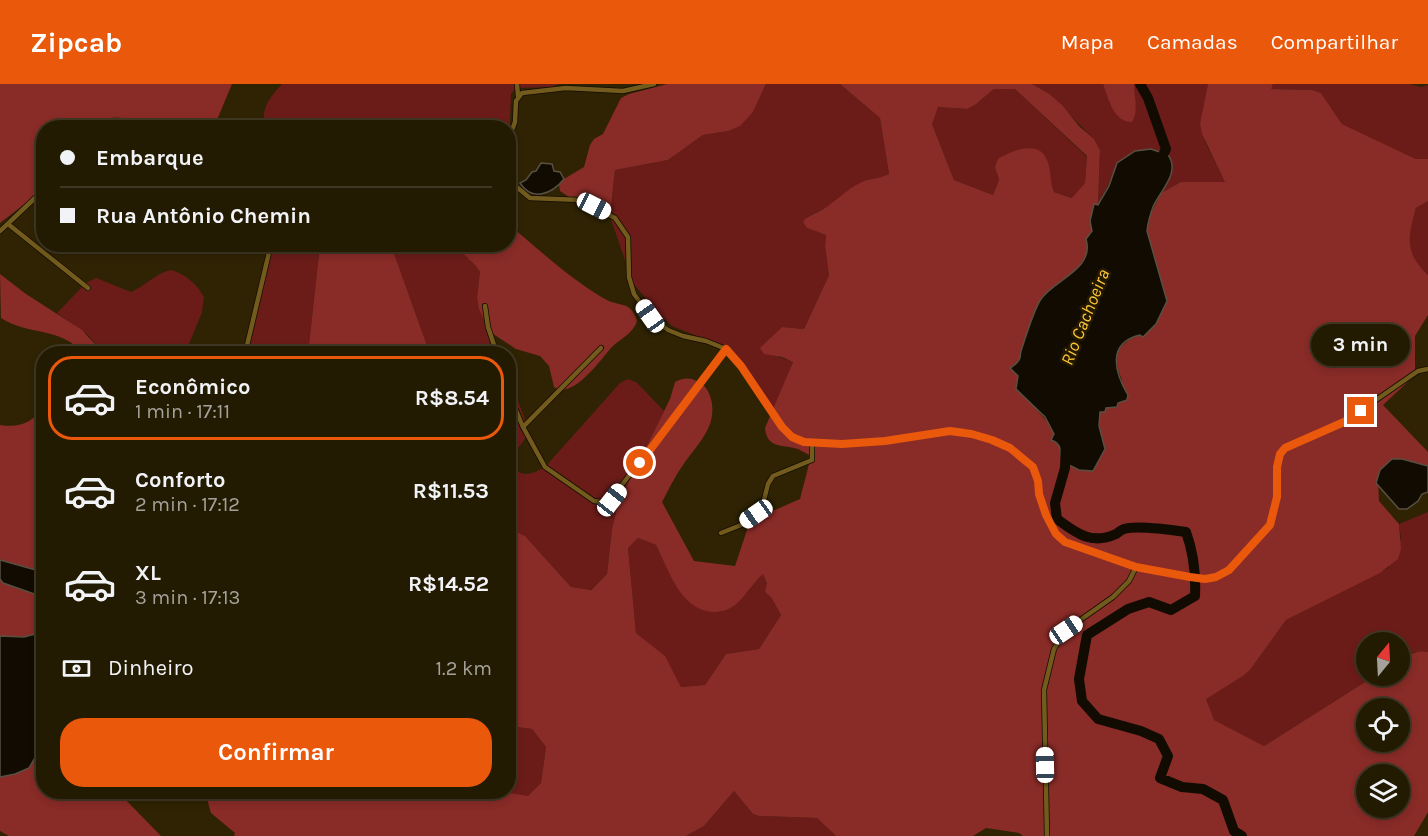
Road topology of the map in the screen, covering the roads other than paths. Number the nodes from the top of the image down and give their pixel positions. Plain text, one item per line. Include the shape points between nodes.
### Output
1 (517, 84) edge
2 (654, 84) edge
3 (567, 86) edge
4 (518, 96) junction
5 (515, 120) edge
6 (516, 187) edge
7 (36, 198) edge
8 (8, 224) junction
9 (0, 231) edge
10 (36, 246) edge
11 (43, 252) edge
12 (269, 252) edge
13 (88, 288) dead end
14 (485, 306) dead end
15 (247, 346) edge
16 (494, 346) edge
17 (601, 348) dead end
18 (726, 349) junction
19 (1428, 369) edge
20 (516, 410) edge
21 (523, 427) junction
22 (812, 443) junction
23 (721, 533) dead end
24 (1136, 567) junction
25 (1047, 836) edge

1 - 4 street
2 - 3 street via 623,91
3 - 4 street
4 - 5 street
6 - 18 street via 530,198 581,200 615,218 628,237 629,277 634,294 650,316 668,330
7 - 8 street
8 - 9 street
8 - 10 street
11 - 13 street
12 - 15 street
14 - 16 street
17 - 21 street
18 - 21 street via 608,503 594,501 545,467
18 - 22 street via 782,427 792,437
19 - 24 street via 1344,422 1285,448 1277,467 1277,497 1270,525 1229,570 1216,577 1198,578
20 - 21 street
22 - 23 street via 812,460 773,476 762,508 741,525
22 - 24 street via 885,441 950,431 992,440 1010,448 1033,467 1039,494 1056,534 1065,542
24 - 25 street via 1129,581 1066,630 1054,649 1044,690

